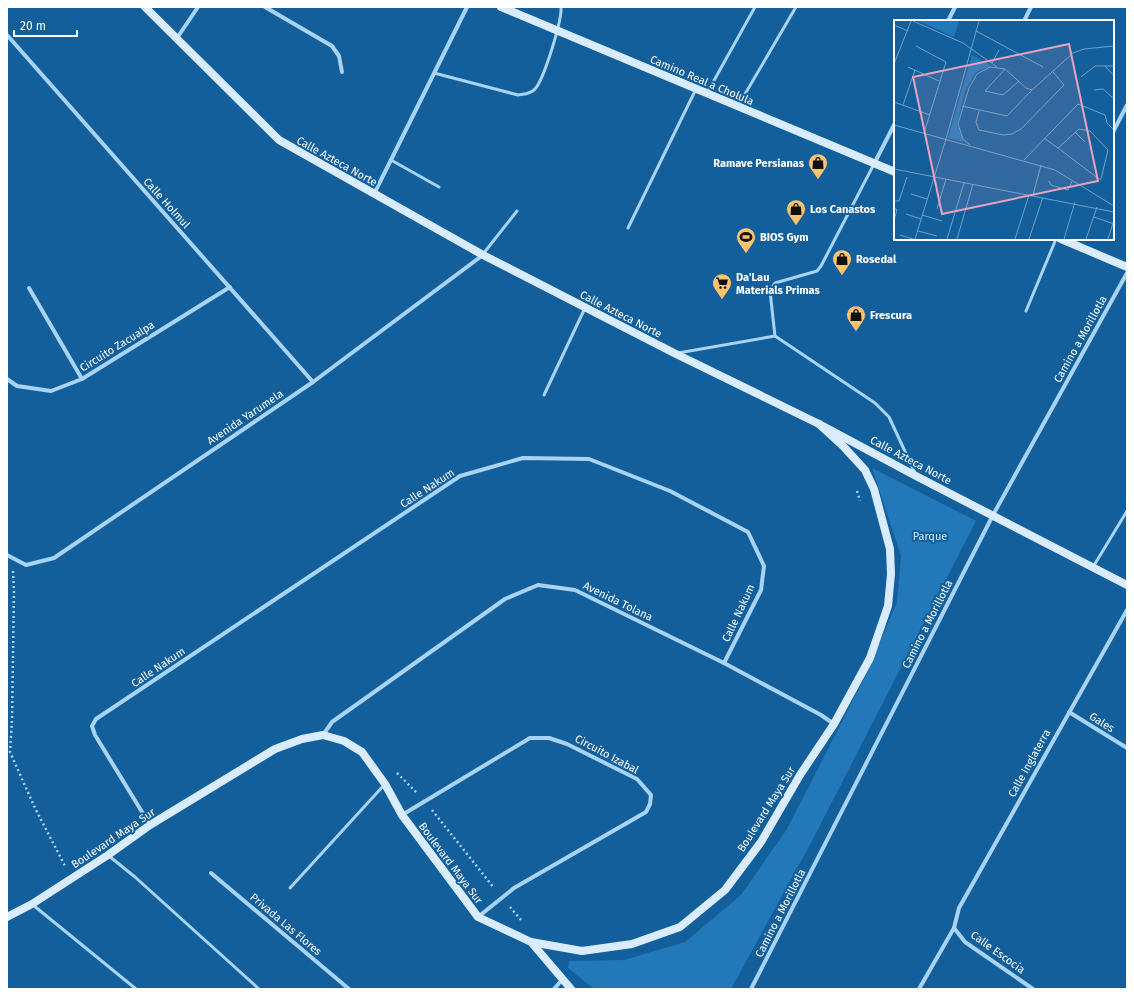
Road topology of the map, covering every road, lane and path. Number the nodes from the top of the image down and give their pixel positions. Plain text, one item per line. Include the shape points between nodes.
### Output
1 (145, 7) edge
2 (198, 7) edge
3 (264, 7) edge
4 (467, 7) edge
5 (501, 7) edge
6 (561, 7) edge
7 (755, 7) edge
8 (796, 7) edge
9 (955, 7) edge
10 (1031, 7) edge
11 (948, 20) edge
12 (1024, 20) edge
13 (557, 30) junction
14 (7, 36) edge
15 (176, 39) junction
16 (342, 72) dead end
17 (434, 73) junction
18 (696, 89) junction
19 (706, 94) junction
20 (1127, 105) edge
21 (737, 107) junction
22 (894, 126) edge
23 (1114, 130) edge
24 (391, 160) junction
25 (874, 164) junction
26 (894, 172) edge
27 (439, 187) dead end
28 (374, 194) junction
29 (516, 211) dead end
30 (628, 228) dead end
31 (1056, 240) edge
32 (1063, 240) edge
33 (483, 255) junction
34 (1127, 267) edge
35 (1127, 273) edge
36 (230, 287) junction
37 (29, 288) dead end
38 (586, 308) junction
39 (1026, 311) dead end
40 (775, 336) junction
41 (674, 353) junction
42 (7, 379) edge
43 (82, 379) junction
44 (313, 382) junction
45 (544, 395) dead end
46 (819, 424) junction
47 (916, 476) junction
48 (856, 489) dead end
49 (861, 503) dead end
50 (1127, 510) edge
51 (993, 515) junction
52 (7, 555) edge
53 (12, 558) junction
54 (1093, 567) junction
55 (1127, 585) edge
56 (1127, 610) edge
57 (724, 663) junction
58 (1068, 712) junction
59 (834, 724) junction
60 (323, 735) junction
61 (1127, 748) edge
62 (392, 768) dead end
63 (385, 784) junction
64 (424, 801) junction
65 (402, 815) junction
66 (150, 825) junction
67 (108, 855) junction
68 (211, 872) dead end
69 (72, 878) junction
70 (290, 888) dead end
71 (502, 897) junction
72 (32, 904) junction
73 (7, 917) edge
74 (478, 917) junction
75 (521, 920) dead end
76 (954, 928) junction
77 (530, 942) junction
78 (562, 980) junction
79 (136, 989) edge
80 (259, 989) edge
81 (349, 989) edge
82 (554, 989) edge
83 (571, 989) edge
84 (752, 989) edge
85 (919, 989) edge
86 (1033, 989) edge

1 - 15 main road, Calle Azteca Norte
2 - 15 street
3 - 16 street via 332,46 339,56
4 - 17 street
5 - 13 main road, Camino Real a Cholula
6 - 13 lane
7 - 19 lane
8 - 21 lane
9 - 11 street
10 - 12 street
13 - 17 lane via 544,73 535,89 528,94 518,95
13 - 18 main road, Camino Real a Cholula
14 - 36 street, Calle Holmul
15 - 28 main road, Calle Azteca Norte via 279,140
17 - 24 street
18 - 19 main road, Camino Real a Cholula
18 - 30 lane
19 - 21 main road, Camino Real a Cholula
20 - 23 street
21 - 25 main road, Camino Real a Cholula
22 - 25 street
24 - 27 lane
24 - 28 street
25 - 26 main road, Camino Real a Cholula
25 - 40 lane via 817,271 775,283 772,287 770,291
28 - 33 main road, Calle Azteca Norte
29 - 33 lane
31 - 39 lane
32 - 34 main road
33 - 38 main road, Calle Azteca Norte
33 - 44 street, Avenida Yarumela
35 - 51 street, Camino a Morillotla
36 - 43 street, Circuito Zacualpa
36 - 44 street, Calle Holmul
37 - 43 street
38 - 41 main road, Calle Azteca Norte
38 - 45 lane
40 - 41 lane
40 - 47 lane via 875,403 889,418
41 - 46 main road, Calle Azteca Norte
42 - 43 street, Circuito Zacualpa via 17,386 51,391
44 - 53 street, Avenida Yarumela via 54,558 26,565
46 - 47 main road, Calle Azteca Norte
46 - 59 main road, Boulevard Maya Sur via 865,470 874,489 886,530 891,563 888,606 881,627 870,658
47 - 51 main road, Calle Azteca Norte
48 - 49 path
50 - 54 lane
51 - 54 main road, Calle Azteca Norte
51 - 84 street, Camino a Morillotla
52 - 53 street, Avenida Yarumela
53 - 69 path via 14,629 10,752 35,808
54 - 55 main road, Calle Azteca Norte
56 - 58 street, Calle Inglaterra
57 - 59 street, Avenida Tolana
57 - 60 street, Avenida Tolana via 575,590 538,585 505,599 332,722
57 - 66 street, Calle Nakum via 761,590 764,566 748,532 670,491 589,459 523,458 460,476 96,719 92,726 95,735
58 - 61 street, Gales
58 - 76 street, Calle Inglaterra via 959,908
59 - 77 main road, Boulevard Maya Sur via 760,842 725,890 680,927 632,944 582,951
60 - 63 main road, Boulevard Maya Sur via 344,741 362,752
60 - 66 main road, Boulevard Maya Sur via 302,739 275,749
62 - 64 path
63 - 65 main road, Boulevard Maya Sur
63 - 70 lane
64 - 65 street, Circuito Izabal
64 - 71 path
64 - 71 street, Circuito Izabal via 530,738 549,738 567,744 637,779 651,795 646,812
65 - 74 main road, Boulevard Maya Sur
66 - 67 main road, Boulevard Maya Sur
67 - 69 main road, Boulevard Maya Sur
67 - 80 lane
68 - 81 street, Privada Las Flores
69 - 72 main road, Boulevard Maya Sur
71 - 74 street, Circuito Izabal
71 - 75 path
72 - 73 main road, Boulevard Maya Sur
72 - 79 lane
74 - 77 main road, Boulevard Maya Sur
76 - 85 street, Calle Inglaterra
76 - 86 street, Calle Escocia via 966,942
77 - 78 main road
78 - 82 street
78 - 83 main road

